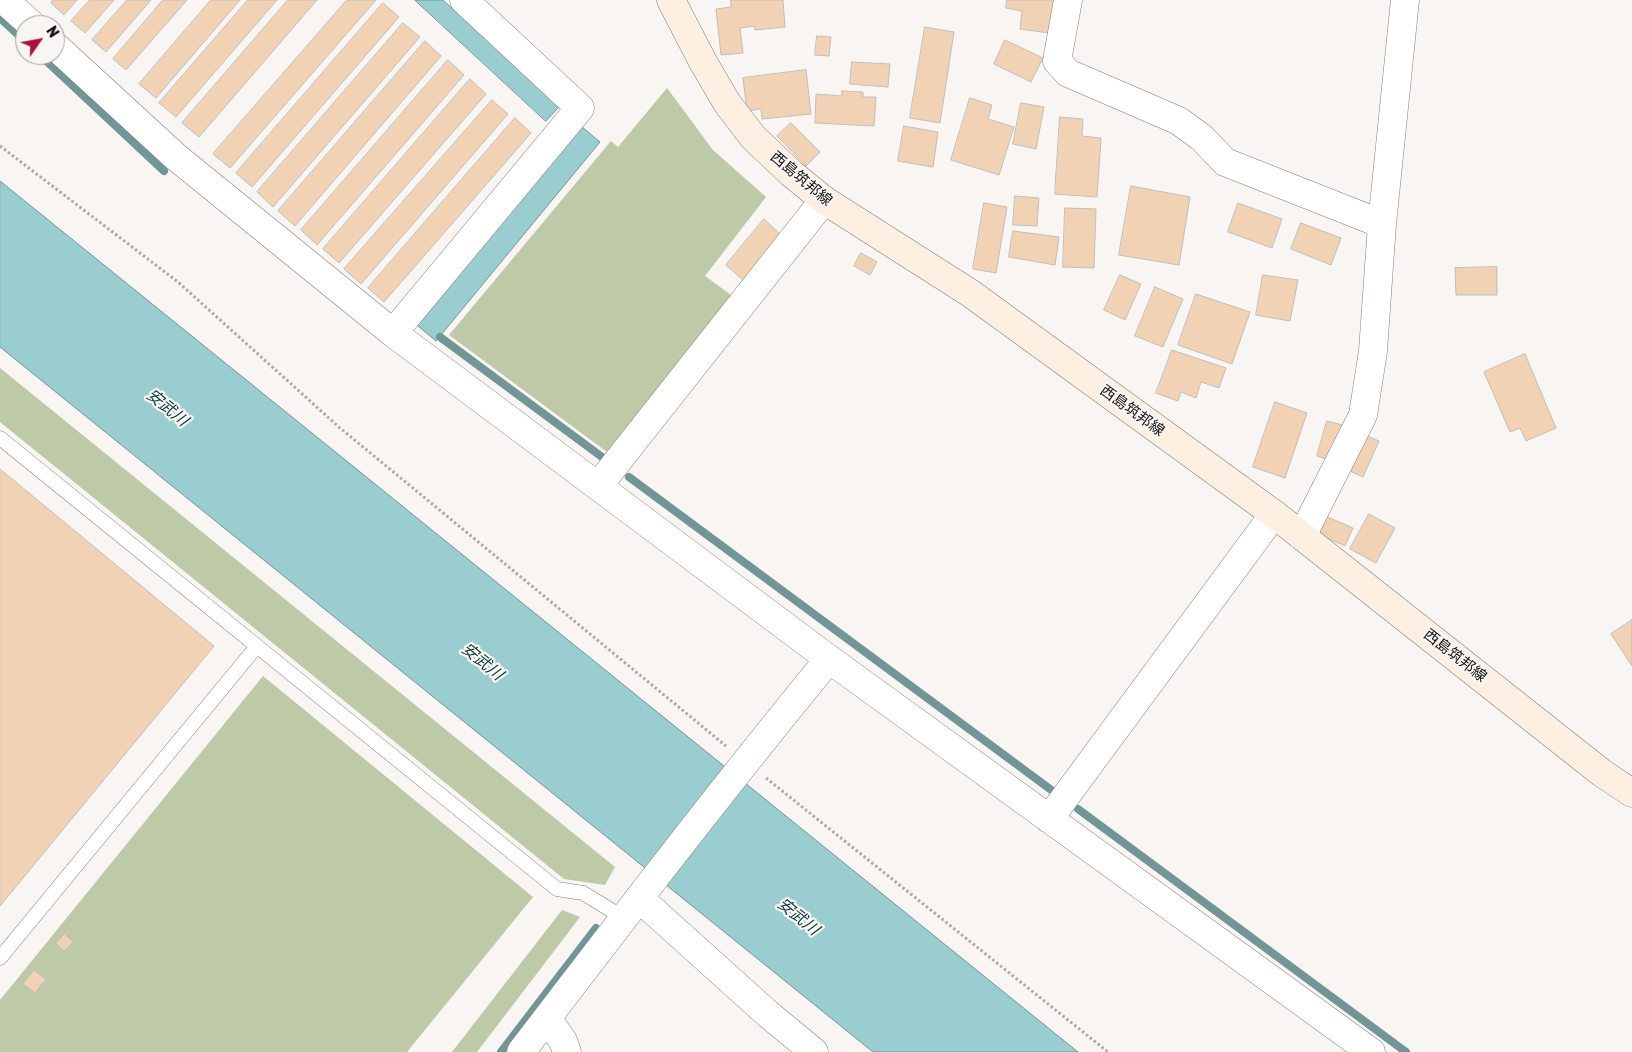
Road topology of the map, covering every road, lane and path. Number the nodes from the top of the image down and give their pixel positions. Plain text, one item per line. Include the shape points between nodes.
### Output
1 (4, 0) edge
2 (464, 0) edge
3 (670, 0) edge
4 (1068, 0) edge
5 (1405, 0) edge
6 (21, 15) edge
7 (65, 55) edge
8 (0, 146) edge
9 (824, 200) junction
10 (1382, 224) junction
11 (393, 333) junction
12 (0, 438) edge
13 (598, 486) junction
14 (1274, 514) junction
15 (1302, 536) junction
16 (257, 646) junction
17 (829, 659) junction
18 (745, 762) junction
19 (1632, 793) edge
20 (1049, 819) junction
21 (637, 901) junction
22 (0, 958) edge
23 (547, 1018) junction
24 (521, 1052) edge
25 (567, 1052) edge
26 (814, 1052) edge
27 (1108, 1052) edge
28 (1371, 1052) edge

1 - 6 street
2 - 11 street via 580,108
3 - 9 main road, 西島筑邦線 via 727,103 753,137
4 - 10 street via 1057,61 1068,73 1179,121 1202,138 1224,162
5 - 10 street
7 - 11 street via 176,157
8 - 18 path via 178,282 340,428
9 - 13 street
9 - 14 main road, 西島筑邦線 via 970,293
10 - 15 street via 1373,351 1363,415
11 - 13 street
12 - 16 lane
13 - 17 street
14 - 15 main road, 西島筑邦線
14 - 20 street
15 - 19 main road, 西島筑邦線 via 1602,773
16 - 21 lane via 557,889
16 - 22 lane
17 - 18 street
17 - 20 street
18 - 21 street
18 - 27 path
20 - 28 street
21 - 23 street
21 - 26 street
23 - 24 street
23 - 25 street

